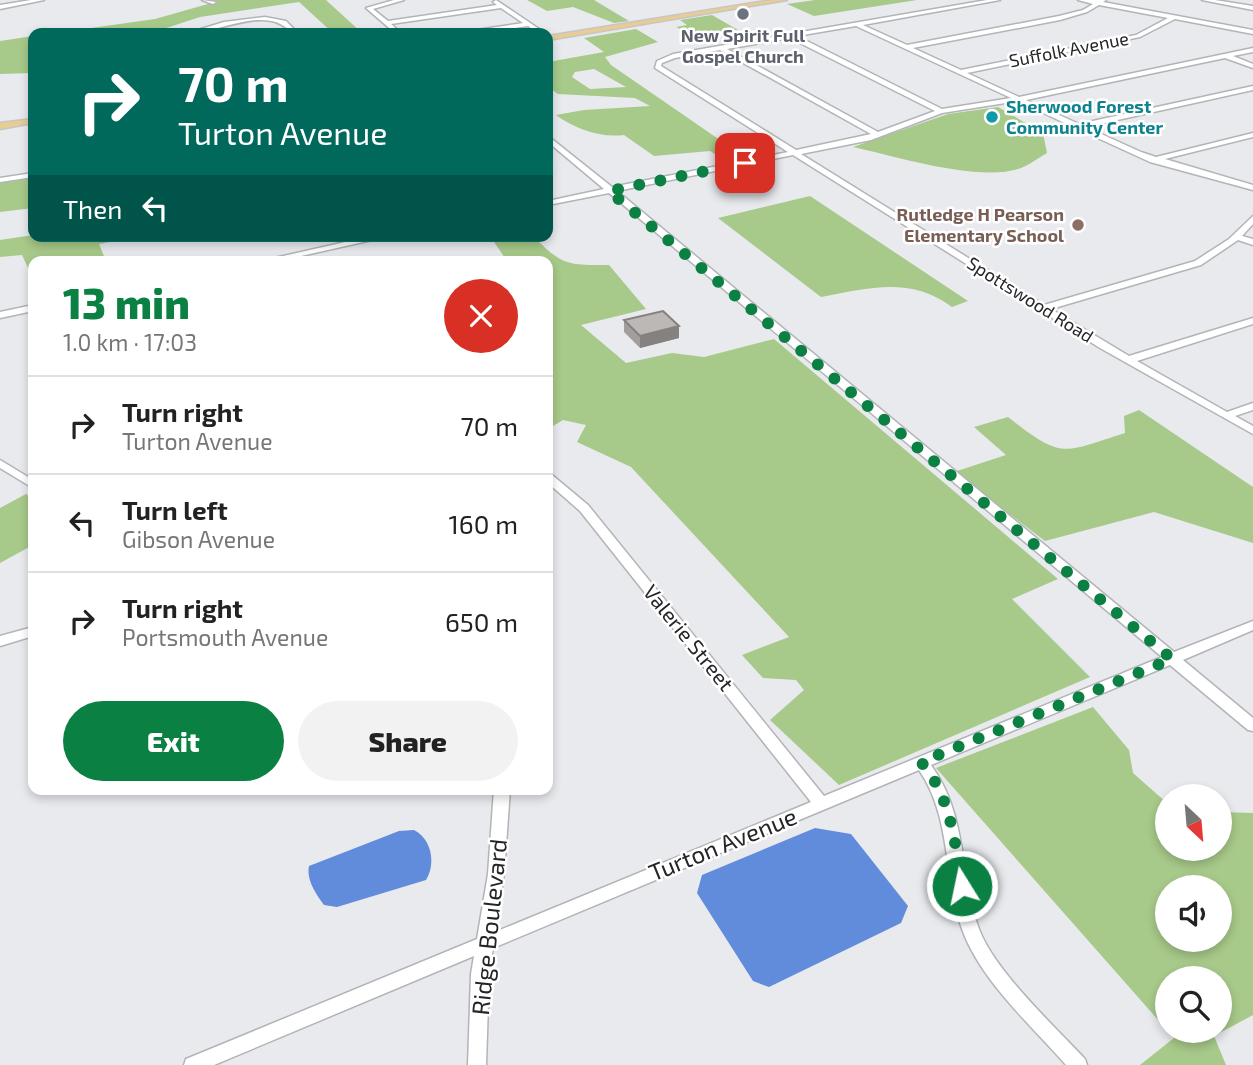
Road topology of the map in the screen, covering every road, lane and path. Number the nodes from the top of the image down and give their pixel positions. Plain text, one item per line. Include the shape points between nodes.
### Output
1 (41, 0) edge
2 (205, 0) edge
3 (401, 0) edge
4 (493, 0) edge
5 (784, 0) edge
6 (997, 0) edge
7 (1081, 0) edge
8 (1205, 0) edge
9 (1244, 0) edge
10 (1100, 1) edge
11 (213, 2) dead end
12 (371, 6) joint
13 (502, 6) junction
14 (1238, 6) junction
15 (0, 7) edge
16 (1253, 8) edge
17 (1175, 17) junction
18 (385, 23) junction
19 (528, 24) junction
20 (856, 24) junction
21 (209, 28) edge
22 (291, 28) edge
23 (392, 28) edge
24 (502, 28) edge
25 (534, 28) edge
26 (1253, 32) edge
27 (553, 36) edge
28 (791, 36) junction
29 (905, 47) junction
30 (721, 48) junction
31 (1253, 50) edge
32 (1226, 56) junction
33 (1253, 66) edge
34 (959, 72) junction
35 (1253, 88) edge
36 (1018, 99) junction
37 (941, 111) junction
38 (28, 122) edge
39 (0, 126) edge
40 (1079, 127) junction
41 (1049, 134) dead end
42 (878, 135) junction
43 (1253, 135) edge
44 (553, 142) edge
45 (794, 153) junction
46 (1152, 160) junction
47 (28, 176) edge
48 (0, 180) edge
49 (1253, 188) edge
50 (609, 191) junction
51 (553, 202) edge
52 (1253, 219) edge
53 (1236, 237) junction
54 (357, 242) edge
55 (1253, 242) edge
56 (289, 256) edge
57 (1043, 308) junction
58 (28, 309) edge
59 (0, 315) edge
60 (1253, 321) edge
61 (1128, 359) junction
62 (1253, 406) edge
63 (1227, 415) junction
64 (1253, 431) edge
65 (0, 463) edge
66 (28, 482) edge
67 (553, 483) edge
68 (1253, 625) edge
69 (28, 632) edge
70 (0, 640) edge
71 (1172, 659) junction
72 (1253, 726) edge
73 (921, 762) junction
74 (502, 795) edge
75 (822, 804) junction
76 (486, 943) junction
77 (193, 1065) edge
78 (477, 1065) edge
79 (1078, 1065) edge

1 - 15 street
2 - 11 street
3 - 12 street
4 - 13 street
5 - 27 main road
6 - 20 street
7 - 10 street
8 - 14 street
9 - 14 street
10 - 17 street
10 - 29 street via 1060,18
12 - 18 street via 370,11
13 - 18 street
13 - 19 street
14 - 16 street
17 - 26 street
17 - 34 street, Suffolk Avenue via 1138,36
18 - 23 street
19 - 24 street
19 - 25 street
20 - 28 street
20 - 29 street
21 - 22 street via 275,20
28 - 30 street
28 - 37 street
29 - 34 street
30 - 42 street
30 - 45 street, Spottswood Road via 666,58 657,67
31 - 32 street
32 - 33 street
32 - 36 street
34 - 36 street
35 - 40 street
36 - 37 street
36 - 40 street
37 - 42 street
38 - 39 main road
40 - 41 street
40 - 46 street
42 - 45 street
43 - 46 street
44 - 50 street
45 - 50 street
45 - 57 street, Spottswood Road
46 - 49 street
47 - 48 street
50 - 51 street
50 - 71 street
52 - 53 street
53 - 55 street
53 - 57 street via 1183,268
54 - 56 street
57 - 61 street, Spottswood Road
58 - 59 street
60 - 61 street
61 - 63 street, Spottswood Road
62 - 63 street
63 - 64 street, Spottswood Road
65 - 66 street
67 - 75 street, Valerie Street via 584,508
68 - 71 street, Turton Avenue
69 - 70 street
71 - 72 street
71 - 73 street, Turton Avenue
73 - 75 street, Turton Avenue
73 - 79 street via 937,780 950,819 971,931 1023,1003
74 - 76 street, Ridge Boulevard
75 - 76 street, Turton Avenue
76 - 77 street, Turton Avenue
76 - 78 street, Ridge Boulevard via 480,974

